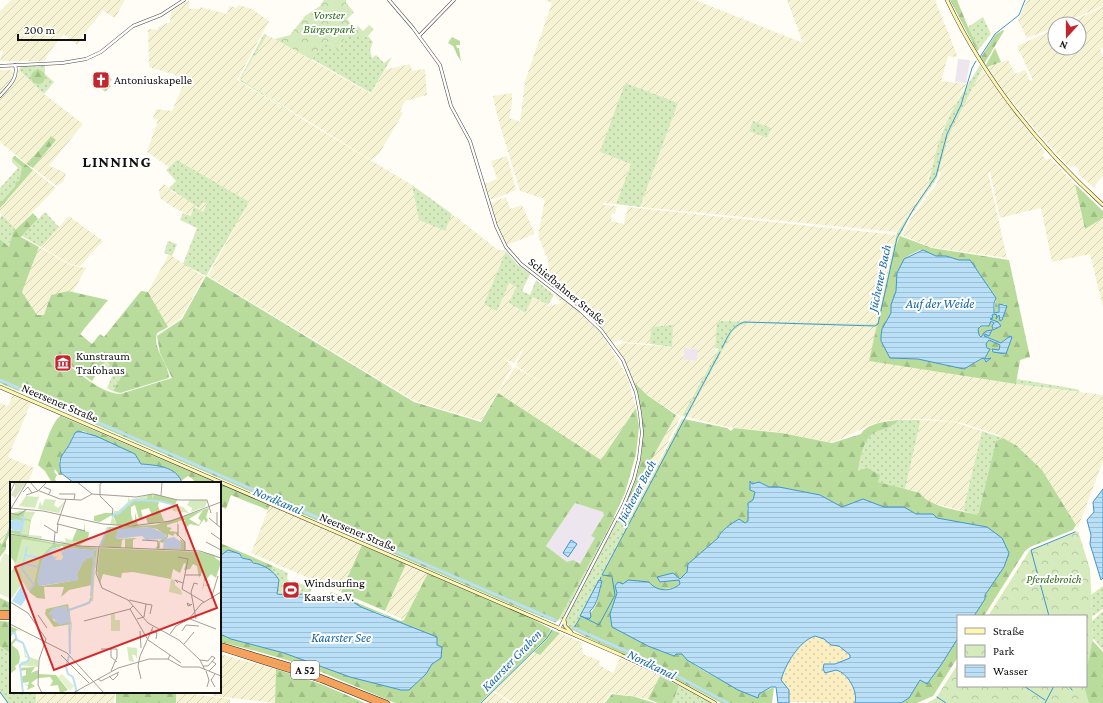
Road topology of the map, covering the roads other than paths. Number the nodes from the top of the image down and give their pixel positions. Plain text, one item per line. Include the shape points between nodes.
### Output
1 (184, 0) edge
2 (389, 0) edge
3 (454, 0) edge
4 (947, 0) edge
5 (419, 36) junction
6 (15, 65) junction
7 (0, 66) edge
8 (0, 96) edge
9 (1103, 205) edge
10 (0, 386) edge
11 (221, 482) edge
12 (221, 482) edge
13 (0, 613) edge
14 (10, 614) edge
15 (0, 617) edge
16 (10, 618) edge
17 (564, 619) junction
18 (559, 629) junction
19 (576, 636) junction
20 (221, 645) edge
21 (221, 648) edge
22 (378, 703) edge
23 (387, 703) edge
24 (715, 703) edge

1 - 6 street via 161,15 133,26 92,56 62,63
2 - 5 street, Schiefbahner Straße
3 - 5 street
4 - 9 main road via 975,53 1017,115 1054,158
5 - 17 street, Schiefbahner Straße via 442,69 451,106 470,141 504,244 521,264 601,330 623,360 637,398 642,433 634,479 624,504
6 - 7 street
6 - 8 street via 15,77
10 - 11 main road, Neersener Straße
12 - 18 main road, Neersener Straße
13 - 14 highway
15 - 16 highway
17 - 18 street, Schiefbahner Straße
17 - 19 main road via 566,628
18 - 19 main road, Neersener Straße
19 - 24 main road, Neersener Straße via 655,671
20 - 23 highway, A 52 via 304,670
21 - 22 highway, A 52 via 321,680

